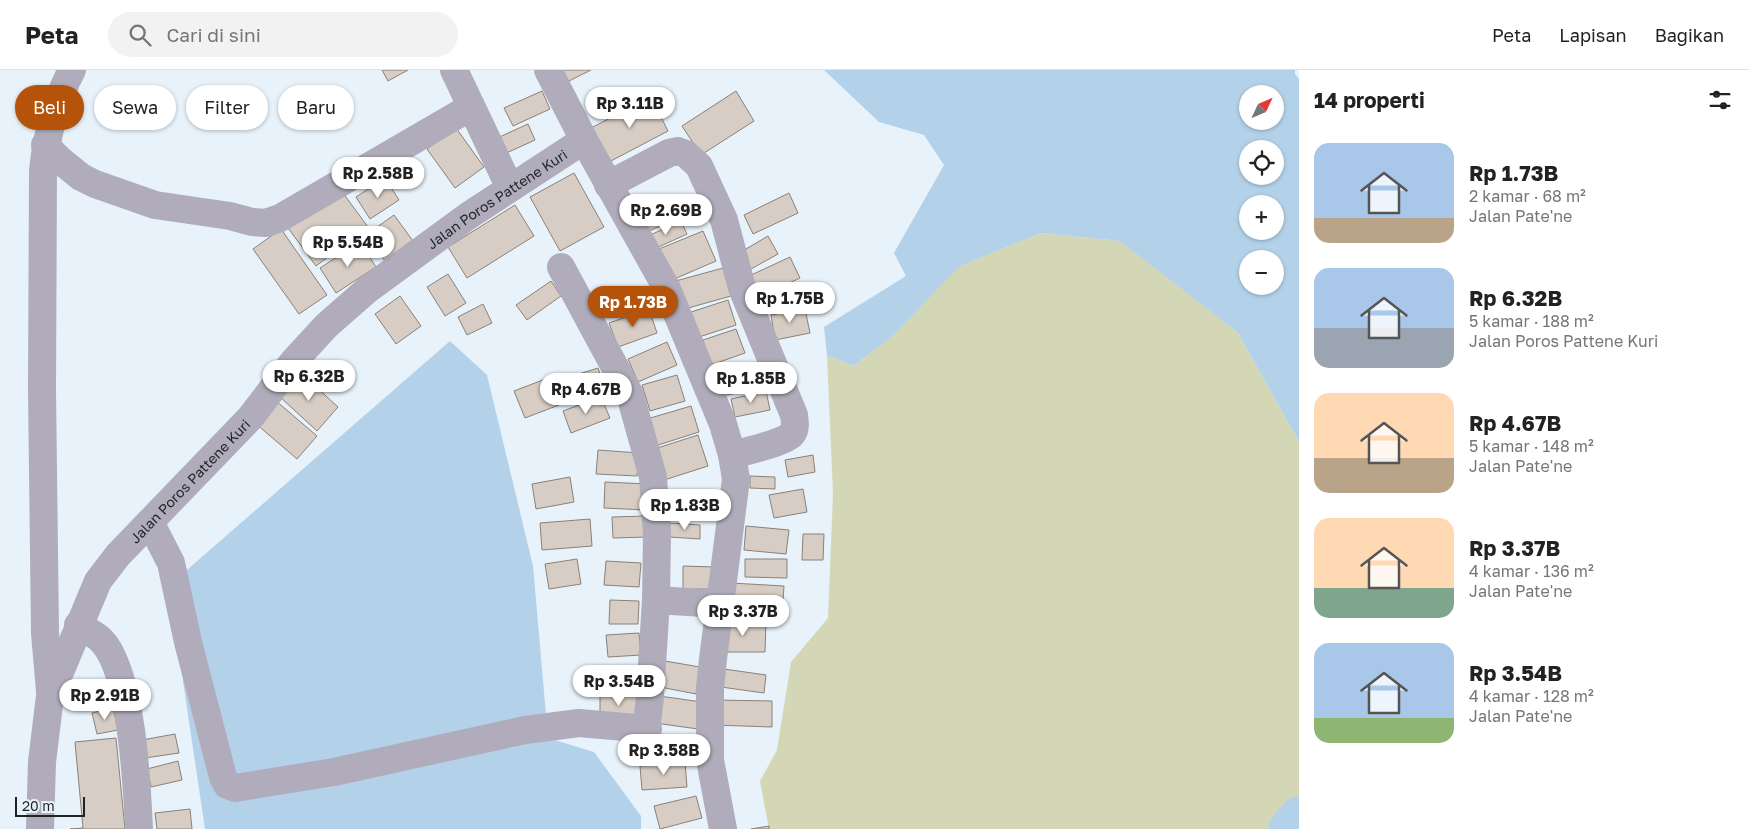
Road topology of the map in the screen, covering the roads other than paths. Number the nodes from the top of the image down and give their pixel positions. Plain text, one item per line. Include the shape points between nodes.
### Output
1 (72, 70) edge
2 (454, 70) edge
3 (548, 70) edge
4 (471, 107) junction
5 (584, 140) junction
6 (46, 145) junction
7 (608, 184) junction
8 (510, 188) junction
9 (561, 267) dead end
10 (732, 455) junction
11 (150, 522) junction
12 (656, 600) junction
13 (720, 604) junction
14 (78, 625) junction
15 (50, 696) junction
16 (40, 829) edge
17 (139, 829) edge
18 (722, 829) edge

1 - 6 street via 65,82
2 - 4 street
3 - 5 street
4 - 6 street via 266,224 155,205 95,184 80,177
4 - 8 street
5 - 7 street
5 - 8 street, Jalan Poros Pattene Kuri
6 - 15 street via 43,171 42,400 45,633
7 - 10 street via 666,287 723,424
7 - 10 street via 669,152 678,151 699,166 724,220 742,288 794,415 795,426 792,435 784,440
8 - 11 street, Jalan Poros Pattene Kuri via 368,290 326,326 293,362 250,418
9 - 12 street via 626,387 653,477 657,534
10 - 13 street via 736,479
11 - 12 street via 171,563 223,777 227,785 235,788 334,772 525,730 579,723 648,729
11 - 14 street, Jalan Poros Pattene Kuri via 98,581
12 - 13 street
13 - 18 street via 712,659 710,760
14 - 15 street, Jalan Poros Pattene Kuri
14 - 17 street via 101,640 114,659 135,762
15 - 16 street, Jalan Poros Pattene Kuri via 42,762

